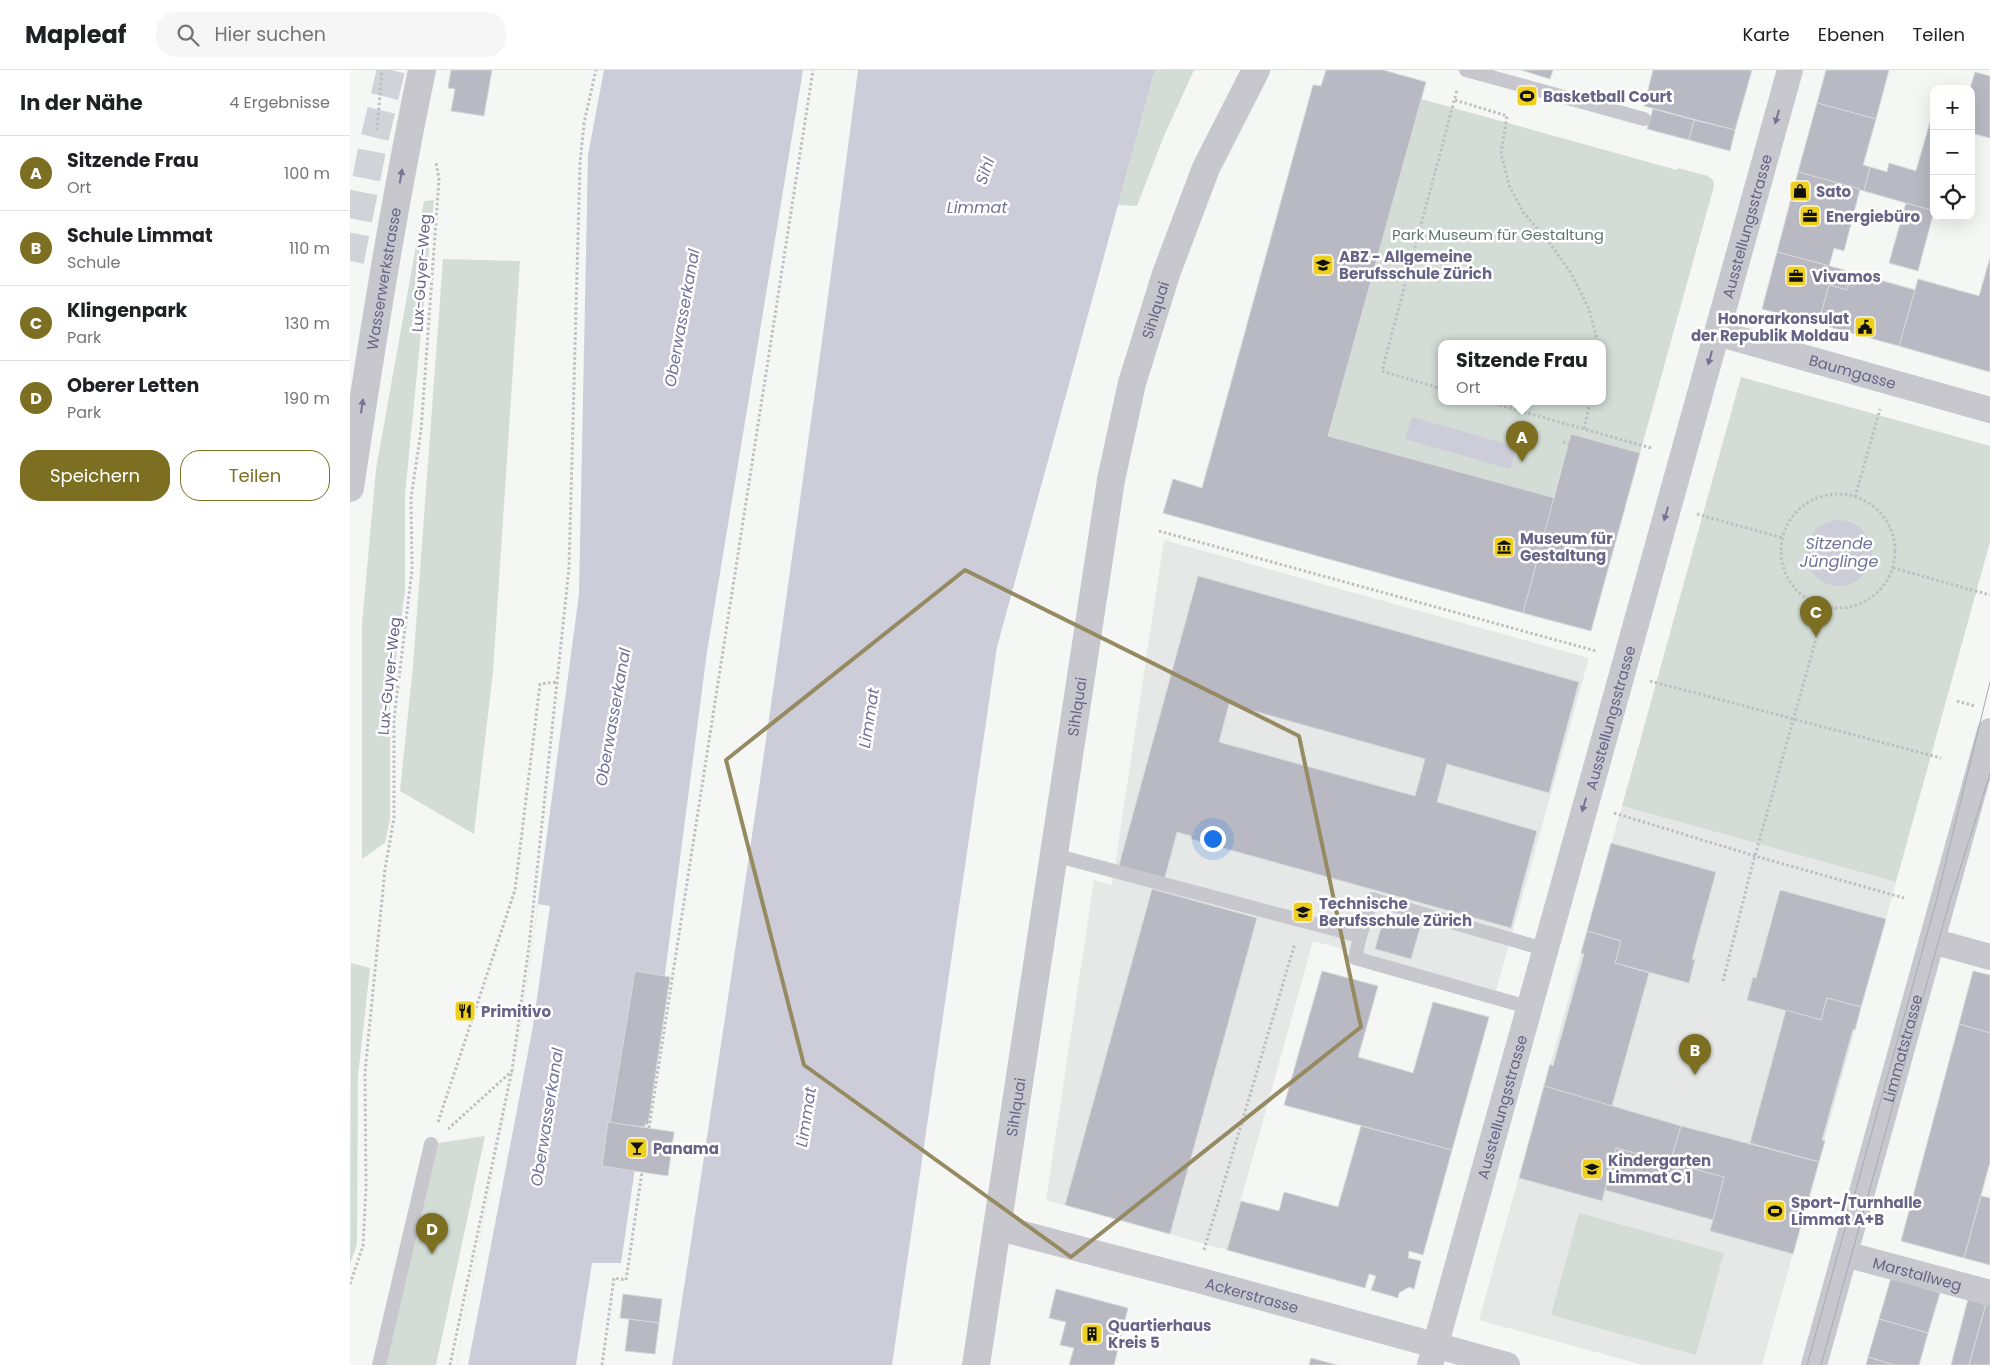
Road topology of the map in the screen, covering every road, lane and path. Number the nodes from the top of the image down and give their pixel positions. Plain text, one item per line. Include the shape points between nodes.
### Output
1 (422, 70) edge
2 (596, 70) edge
3 (814, 70) edge
4 (1256, 70) edge
5 (1466, 70) edge
6 (1790, 70) edge
7 (1458, 85) dead end
8 (1455, 100) junction
9 (1644, 119) dead end
10 (435, 159) dead end
11 (1717, 333) junction
12 (1597, 340) edge
13 (1438, 387) edge
14 (1499, 405) edge
15 (1589, 405) edge
16 (1881, 408) dead end
17 (1990, 410) edge
18 (1584, 429) junction
19 (1563, 442) dead end
20 (1571, 445) dead end
21 (1651, 448) dead end
22 (350, 488) edge
23 (1855, 497) junction
24 (1696, 514) dead end
25 (1159, 531) dead end
26 (1783, 538) junction
27 (1893, 568) junction
28 (1990, 594) edge
29 (1825, 606) junction
30 (1596, 651) dead end
31 (1650, 680) dead end
32 (557, 682) junction
33 (1957, 701) dead end
34 (1976, 706) dead end
35 (1794, 719) junction
36 (1990, 730) edge
37 (1942, 758) dead end
38 (1983, 783) edge
39 (1612, 812) dead end
40 (1054, 856) junction
41 (1755, 856) junction
42 (1904, 898) dead end
43 (1302, 920) junction
44 (1360, 936) junction
45 (1932, 941) junction
46 (1544, 949) junction
47 (1990, 957) edge
48 (1723, 981) dead end
49 (1528, 1007) junction
50 (512, 1070) junction
51 (649, 1128) dead end
52 (431, 1144) junction
53 (642, 1172) dead end
54 (996, 1227) junction
55 (1204, 1250) dead end
56 (1845, 1254) junction
57 (350, 1284) edge
58 (1990, 1293) edge
59 (1432, 1355) edge
60 (379, 1365) edge
61 (450, 1365) edge
62 (602, 1365) edge
63 (976, 1365) edge
64 (1507, 1365) edge
65 (1814, 1365) edge

22 -> 1 street, Wasserwerkstrasse via 399,184
2 - 32 path via 584,123 580,163 569,568
3 - 51 path
4 - 40 street, Sihlquai via 1206,168 1166,274 1132,383 1112,480
5 - 9 lane
6 -> 11 street, Ausstellungsstrasse
7 - 8 path
8 - 12 path via 1506,116 1501,153 1509,185 1523,212 1570,273 1589,308
8 - 13 path via 1382,371
10 - 57 path, Lux-Guyer-Weg via 439,179 420,431 411,498 412,570 394,719 394,818 385,869 365,1072 363,1246
11 - 17 street, Baumgasse
11 -> 46 street, Ausstellungsstrasse
14 - 18 path
15 - 18 path
16 - 23 path
18 - 21 path
19 - 20 path
23 - 26 path via 1837,494 1819,498 1802,507 1790,521
23 - 27 path via 1884,517 1896,550
24 - 26 path
25 - 30 path
26 - 29 path via 1786,573 1795,588 1808,600
27 - 28 path
27 - 29 path via 1886,583 1874,596 1842,608
29 - 35 path
31 - 35 path
32 - 50 path
32 - 52 path via 540,684 515,890
33 - 34 path
35 - 37 path
35 - 41 path
36 - 38 street, Limmatstrasse
38 - 45 street, Limmatstrasse
39 - 41 path
40 - 43 lane
40 - 54 street, Sihlquai
41 - 42 path
41 - 48 path
43 - 44 lane
43 - 55 path
44 - 46 lane via 1372,899
44 - 49 lane via 1354,958
45 - 47 street
45 - 56 street, Limmatstrasse
46 - 49 street, Ausstellungsstrasse
49 - 59 street, Ausstellungsstrasse
50 - 52 path
50 - 61 path
52 - 60 lane
53 - 62 path via 626,1280 614,1278
54 - 59 street, Ackerstrasse
54 - 63 street, Sihlquai
56 - 58 street, Marstallweg
56 - 65 street, Limmatstrasse
59 - 64 street, Ackerstrasse

